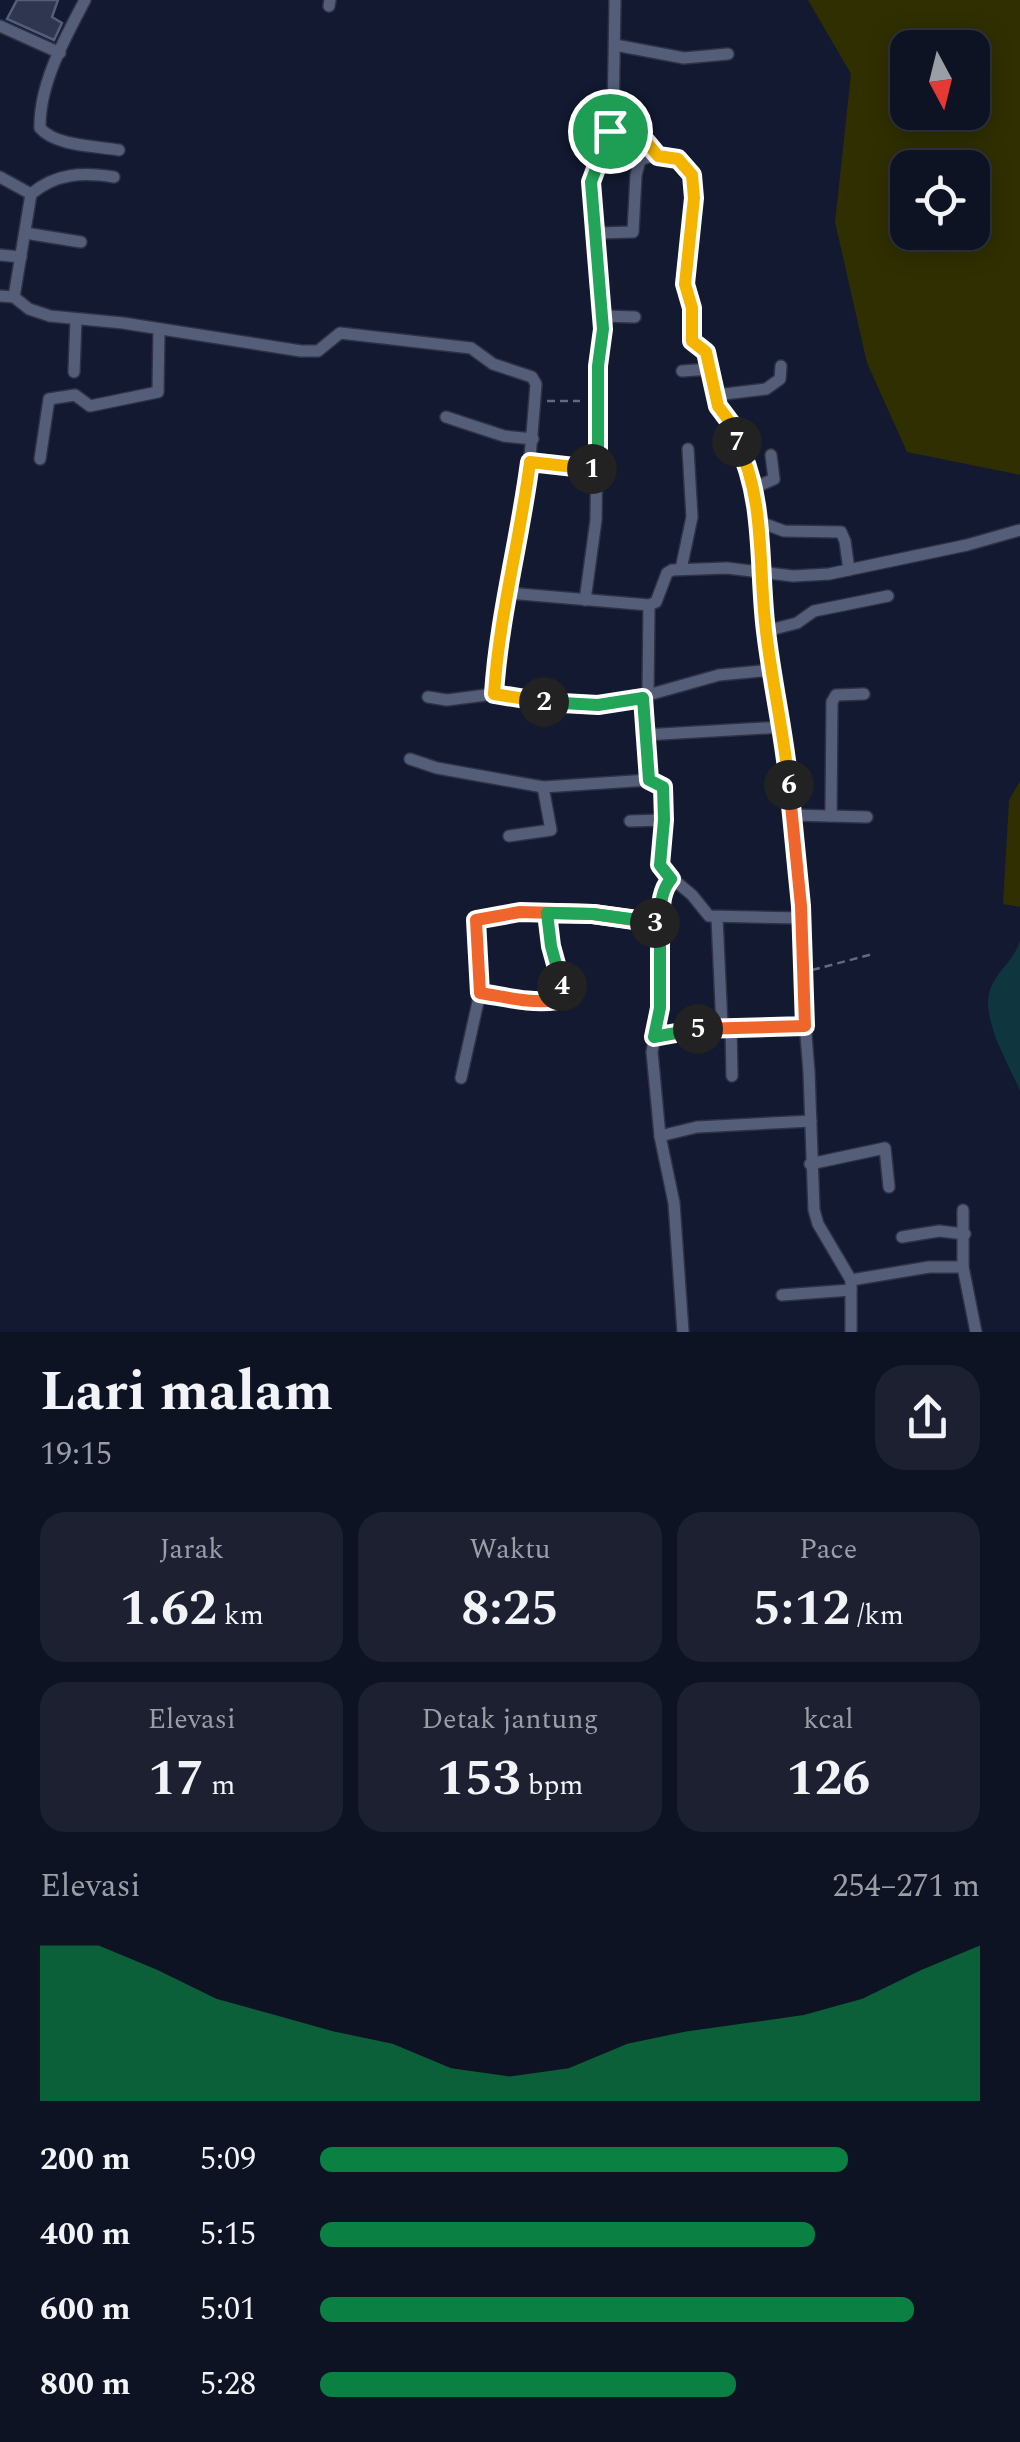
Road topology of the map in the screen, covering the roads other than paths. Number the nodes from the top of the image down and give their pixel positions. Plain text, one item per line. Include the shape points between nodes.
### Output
1 (85, 0) edge
2 (615, 0) edge
3 (0, 26) edge
4 (615, 45) junction
5 (60, 53) junction
6 (728, 54) dead end
7 (610, 131) junction
8 (119, 150) dead end
9 (658, 156) junction
10 (0, 177) edge
11 (114, 177) dead end
12 (32, 194) junction
13 (25, 233) junction
14 (596, 233) junction
15 (81, 242) dead end
16 (0, 255) edge
17 (21, 257) junction
18 (0, 296) edge
19 (14, 297) junction
20 (602, 316) junction
21 (635, 317) dead end
22 (76, 319) junction
23 (159, 329) junction
24 (781, 366) dead end
25 (710, 368) junction
26 (682, 371) dead end
27 (74, 372) dead end
28 (716, 395) junction
29 (446, 417) dead end
30 (532, 439) junction
31 (688, 450) dead end
32 (772, 455) dead end
33 (40, 459) dead end
34 (530, 462) junction
35 (598, 470) junction
36 (756, 487) junction
37 (757, 521) junction
38 (1020, 530) edge
39 (681, 570) junction
40 (849, 570) junction
41 (762, 571) junction
42 (507, 593) junction
43 (888, 596) dead end
44 (585, 600) junction
45 (649, 605) junction
46 (766, 631) junction
47 (772, 670) junction
48 (494, 694) junction
49 (864, 694) dead end
50 (428, 697) dead end
51 (646, 697) junction
52 (783, 727) junction
53 (644, 736) junction
54 (410, 759) dead end
55 (649, 780) junction
56 (543, 787) junction
57 (792, 815) junction
58 (831, 816) junction
59 (867, 817) dead end
60 (664, 820) junction
61 (630, 822) dead end
62 (509, 836) dead end
63 (671, 879) junction
64 (547, 913) junction
65 (717, 918) junction
66 (801, 918) junction
67 (660, 923) junction
68 (480, 993) junction
69 (726, 1026) junction
70 (805, 1026) junction
71 (654, 1037) junction
72 (732, 1076) dead end
73 (461, 1078) dead end
74 (811, 1121) junction
75 (660, 1136) junction
76 (810, 1164) junction
77 (888, 1187) dead end
78 (963, 1210) dead end
79 (965, 1234) junction
80 (902, 1237) dead end
81 (964, 1266) junction
82 (851, 1285) junction
83 (782, 1296) dead end
84 (683, 1332) edge
85 (850, 1332) edge
86 (976, 1332) edge

1 - 5 street
2 - 4 street
3 - 5 street
4 - 6 street via 684,58
4 - 7 street
5 - 8 street via 42,100 41,131
7 - 9 street via 636,134
7 - 14 street via 591,182
9 - 14 street via 638,164 633,232
9 - 25 street via 678,159 694,182 686,293 692,341 706,352
10 - 12 street
11 - 12 street via 63,177
12 - 13 street
13 - 15 street
13 - 17 street
14 - 20 street
16 - 17 street
17 - 19 street
18 - 19 street
19 - 22 street via 37,313
20 - 21 street
20 - 35 street
22 - 23 street
22 - 27 street
23 - 30 street via 301,351 318,351 340,333 470,348 532,377
23 - 33 street via 158,392 90,406 75,396 49,399
24 - 28 street via 780,379 769,388
25 - 26 street
25 - 28 street
28 - 36 street
29 - 30 street
30 - 34 street
31 - 39 street via 692,517
32 - 36 street via 774,479
34 - 35 street
34 - 42 street
35 - 44 street
36 - 37 street
37 - 40 street via 784,530 841,532
37 - 41 street
38 - 40 street
39 - 41 street
39 - 45 street via 667,573
40 - 41 street via 813,576
41 - 46 street
42 - 44 street
42 - 48 street
43 - 46 street via 814,611
44 - 45 street
45 - 51 street
46 - 47 street
47 - 51 street via 719,674
47 - 52 street
48 - 50 street
48 - 51 street via 576,706
49 - 58 street via 836,695 832,702
51 - 53 street
52 - 53 street
52 - 57 street
53 - 55 street
54 - 56 street
55 - 56 street
55 - 60 street via 663,787
56 - 62 street via 551,830
57 - 58 street
57 - 66 street
58 - 59 street
60 - 61 street
60 - 63 street via 660,865
63 - 65 street
63 - 67 street
64 - 67 street
64 - 68 street via 476,920
64 - 68 street via 562,985 557,1000
65 - 66 street
65 - 69 street
66 - 70 street
67 - 71 street
68 - 73 street
69 - 70 street
69 - 71 street
69 - 72 street
70 - 74 street
71 - 75 street
74 - 75 street via 697,1127
74 - 76 street
75 - 84 street via 674,1203
76 - 77 street via 885,1148
76 - 82 street via 818,1224
78 - 79 street
79 - 80 street
79 - 81 street
81 - 82 street via 914,1269
81 - 86 street
82 - 83 street
82 - 85 street

